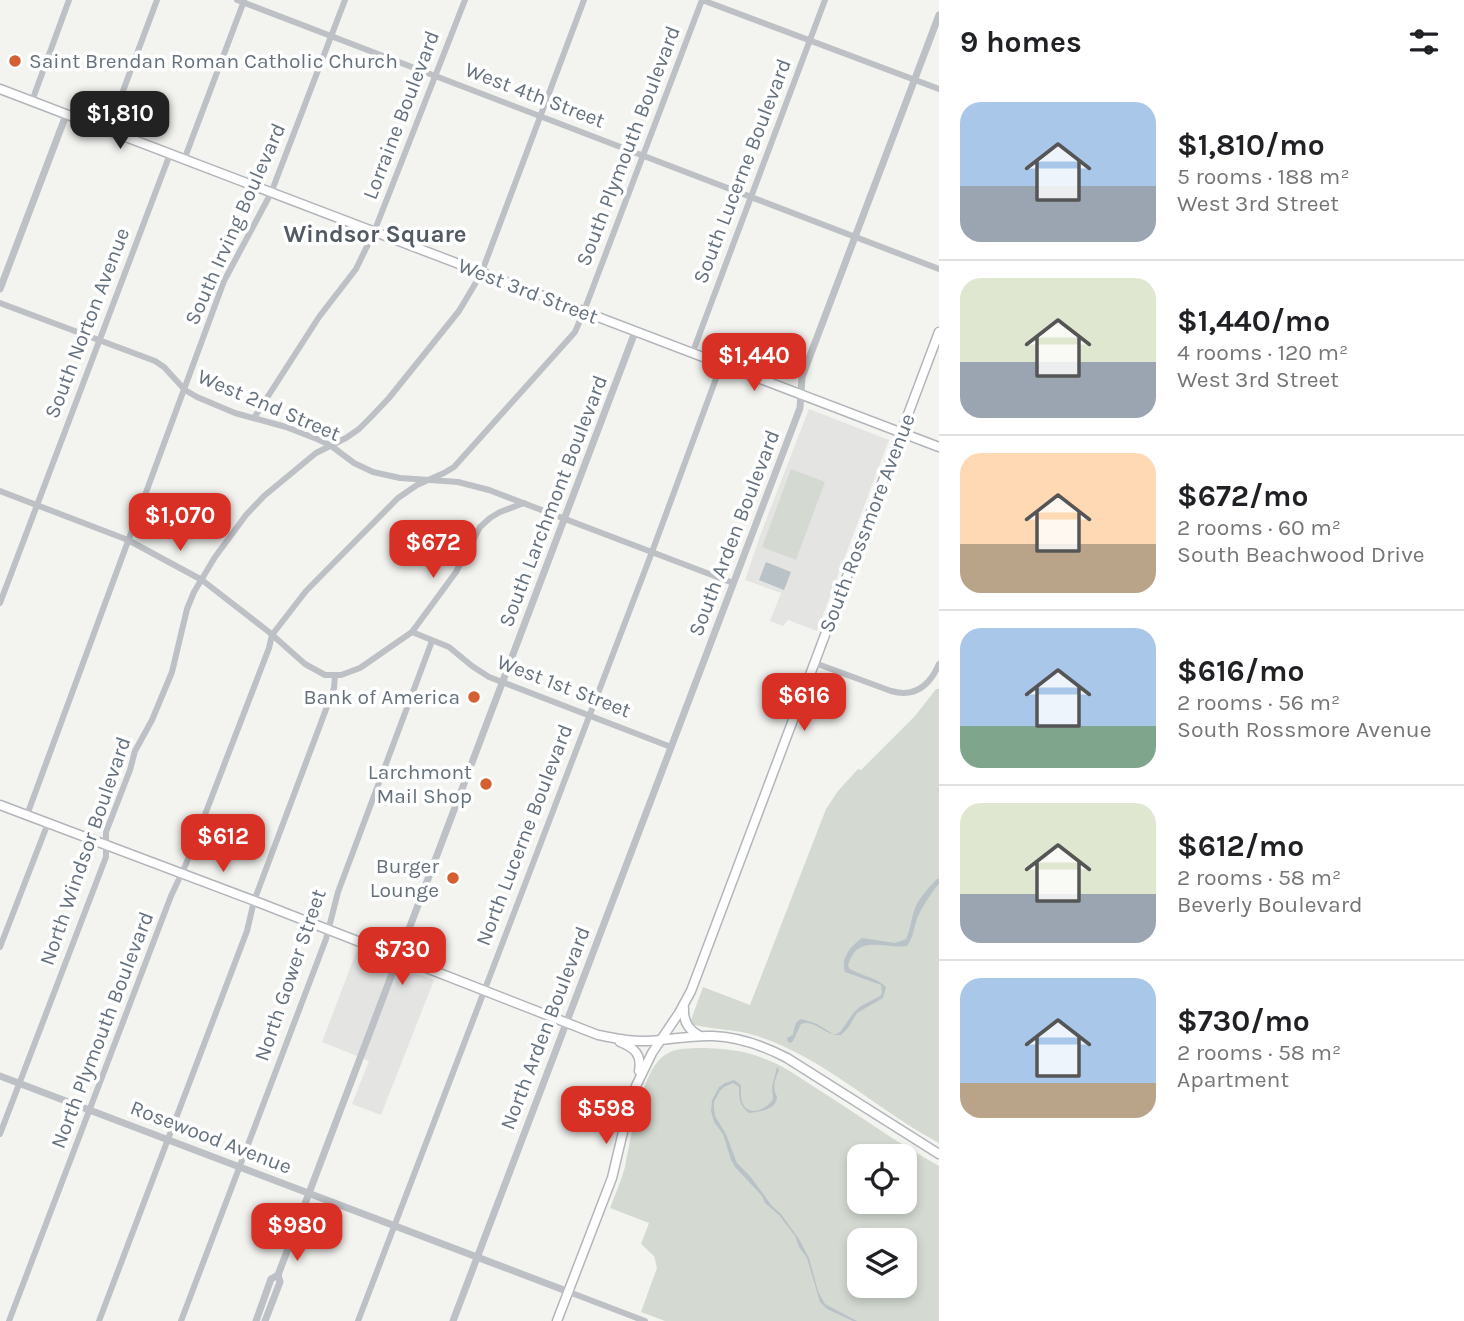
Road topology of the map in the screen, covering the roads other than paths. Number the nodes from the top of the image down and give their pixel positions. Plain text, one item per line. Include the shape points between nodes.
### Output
1 (69, 0) edge
2 (157, 0) edge
3 (345, 0) edge
4 (465, 0) edge
5 (583, 0) edge
6 (702, 0) edge
7 (825, 0) edge
8 (242, 1) edge
9 (939, 15) edge
10 (332, 36) junction
11 (810, 41) junction
12 (436, 76) junction
13 (915, 80) junction
14 (0, 89) edge
15 (939, 89) edge
16 (32, 101) junction
17 (66, 115) junction
18 (540, 116) junction
19 (108, 131) junction
20 (170, 154) junction
21 (644, 156) junction
22 (184, 160) junction
23 (271, 193) junction
24 (751, 197) junction
25 (374, 232) junction
26 (855, 236) junction
27 (939, 269) edge
28 (481, 274) junction
29 (0, 289) edge
30 (0, 303) edge
31 (584, 312) junction
32 (635, 332) junction
33 (939, 332) edge
34 (99, 341) junction
35 (692, 354) junction
36 (721, 365) junction
37 (185, 390) junction
38 (800, 395) junction
39 (254, 418) junction
40 (901, 433) junction
41 (330, 444) junction
42 (939, 447) edge
43 (430, 480) junction
44 (0, 491) edge
45 (524, 503) junction
46 (37, 505) junction
47 (565, 519) junction
48 (128, 540) junction
49 (652, 552) junction
50 (202, 580) junction
51 (733, 583) junction
52 (0, 603) edge
53 (412, 632) junction
54 (272, 635) junction
55 (432, 641) junction
56 (815, 663) junction
57 (939, 664) edge
58 (335, 675) junction
59 (503, 683) junction
60 (589, 715) junction
61 (671, 747) junction
62 (0, 805) edge
63 (27, 815) junction
64 (48, 823) junction
65 (106, 845) junction
66 (182, 873) junction
67 (254, 901) junction
68 (329, 930) junction
69 (0, 947) edge
70 (398, 957) junction
71 (484, 991) junction
72 (684, 1006) junction
73 (566, 1022) junction
74 (598, 1035) junction
75 (700, 1037) junction
76 (662, 1040) junction
77 (0, 1076) edge
78 (19, 1083) junction
79 (636, 1086) junction
80 (90, 1110) junction
81 (0, 1134) edge
82 (168, 1139) junction
83 (939, 1154) edge
84 (239, 1167) junction
85 (309, 1193) junction
86 (394, 1226) junction
87 (477, 1257) junction
88 (278, 1275) junction
89 (569, 1292) junction
90 (9, 1321) edge
91 (99, 1321) edge
92 (181, 1321) edge
93 (256, 1321) edge
94 (265, 1321) edge
95 (358, 1321) edge
96 (453, 1321) edge
97 (557, 1321) edge
98 (645, 1321) edge

1 - 16 street
2 - 19 street
3 - 10 street, South Irving Boulevard
4 - 12 street, Lorraine Boulevard
5 - 18 street, North Windsor Boulevard
6 - 11 street
6 - 21 street, South Plymouth Boulevard
7 - 11 street, South Lucerne Boulevard
8 - 10 street, West 4th Street
8 - 22 street
9 - 13 street, South Arden Boulevard
10 - 12 street, West 4th Street
10 - 23 street, South Irving Boulevard
11 - 13 street
11 - 24 street, South Lucerne Boulevard
12 - 18 street, West 4th Street
12 - 25 street, Lorraine Boulevard
13 - 15 street
13 - 26 street, South Arden Boulevard
14 - 16 main road, West 3rd Street
16 - 17 main road, West 3rd Street
17 - 19 main road, West 3rd Street
17 - 29 street
18 - 21 street, West 4th Street
18 - 28 street, North Windsor Boulevard
19 - 20 main road, West 3rd Street
20 - 22 main road, West 3rd Street
20 - 34 street, South Norton Avenue
21 - 24 street, West 4th Street
21 - 31 street, South Plymouth Boulevard
22 - 23 main road, West 3rd Street
23 - 25 main road, West 3rd Street
23 - 37 street, South Irving Boulevard via 225,281
24 - 26 street, West 4th Street
24 - 35 street, South Lucerne Boulevard
25 - 28 main road, West 3rd Street
25 - 39 street, Lorraine Boulevard via 356,269
26 - 27 street, West 4th Street
26 - 38 street, South Arden Boulevard via 802,377
28 - 31 main road, West 3rd Street
28 - 41 street, North Windsor Boulevard via 459,311 389,398 359,429
30 - 34 street, West 2nd Street
31 - 32 main road, West 3rd Street
31 - 43 street, South Plymouth Boulevard via 562,348 454,467
32 - 35 main road, West 3rd Street
32 - 47 street, South Larchmont Boulevard
33 - 40 main road, South Rossmore Avenue
34 - 37 street, West 2nd Street via 155,361
34 - 46 street, South Norton Avenue
35 - 36 main road, West 3rd Street
36 - 38 main road, West 3rd Street
36 - 49 street
37 - 39 street, West 2nd Street
37 - 48 street, South Irving Boulevard
38 - 40 main road, West 3rd Street
38 - 51 street, South Arden Boulevard via 800,408
39 - 41 street, West 2nd Street
40 - 42 main road, West 3rd Street
40 - 56 main road, South Rossmore Avenue
41 - 43 street, West 2nd Street via 373,472
41 - 50 street, North Windsor Boulevard via 264,496 229,536
43 - 45 street, West 2nd Street via 458,482
43 - 54 street, South Plymouth Boulevard via 398,498 306,591
44 - 46 street
45 - 47 street, West 2nd Street
45 - 53 street via 500,512 480,527 456,572
46 - 48 street
46 - 52 street, South Norton Avenue
47 - 49 street, West 2nd Street
47 - 59 street, South Larchmont Boulevard
48 - 50 street
48 - 63 street, South Irving Boulevard
49 - 51 street, West 2nd Street
49 - 60 street
50 - 54 street
50 - 65 street, North Windsor Boulevard via 187,609 172,672 135,751 106,832
51 - 61 street, South Arden Boulevard
53 - 55 street, West 1st Street
53 - 58 street via 360,668
54 - 58 street via 304,664
54 - 66 street, North Plymouth Boulevard
55 - 59 street, West 1st Street
55 - 68 street, North Gower Street via 338,892
56 - 57 street via 904,694 928,684
56 - 72 main road, South Rossmore Avenue
58 - 67 street
59 - 60 street, West 1st Street
59 - 70 street, South Larchmont Boulevard
60 - 61 street, West 1st Street
60 - 71 street, North Lucerne Boulevard
61 - 73 street, North Arden Boulevard
62 - 63 main road
63 - 64 main road
64 - 65 main road
64 - 69 street
65 - 66 main road
65 - 78 street, North Windsor Boulevard via 106,857
66 - 67 main road
66 - 80 street, North Plymouth Boulevard
67 - 68 main road
67 - 82 street via 247,931
68 - 70 main road
68 - 84 street, North Gower Street
70 - 71 main road
70 - 85 street, South Larchmont Boulevard
71 - 73 main road
71 - 86 street, North Lucerne Boulevard
72 - 75 main road via 686,1024
72 - 76 main road, South Rossmore Avenue
73 - 74 main road
73 - 87 street, North Arden Boulevard
74 - 76 main road
74 - 79 main road via 637,1052 641,1062
75 - 76 main road
75 - 83 main road via 735,1039 778,1054
76 - 79 main road, South Rossmore Avenue
77 - 78 street, Rosewood Avenue
78 - 80 street, Rosewood Avenue
78 - 81 street, North Windsor Boulevard
79 - 89 main road via 612,1178
80 - 82 street, Rosewood Avenue
80 - 90 street, North Plymouth Boulevard
82 - 84 street, Rosewood Avenue
82 - 91 street
84 - 85 street, Rosewood Avenue
84 - 92 street, North Gower Street
85 - 86 street, Rosewood Avenue
85 - 88 street, South Larchmont Boulevard
86 - 87 street, Rosewood Avenue
86 - 95 street, North Lucerne Boulevard
87 - 89 street, Rosewood Avenue
87 - 96 street, North Arden Boulevard
88 - 93 street via 271,1279
88 - 94 street via 280,1282
89 - 97 main road
89 - 98 street, Rosewood Avenue

